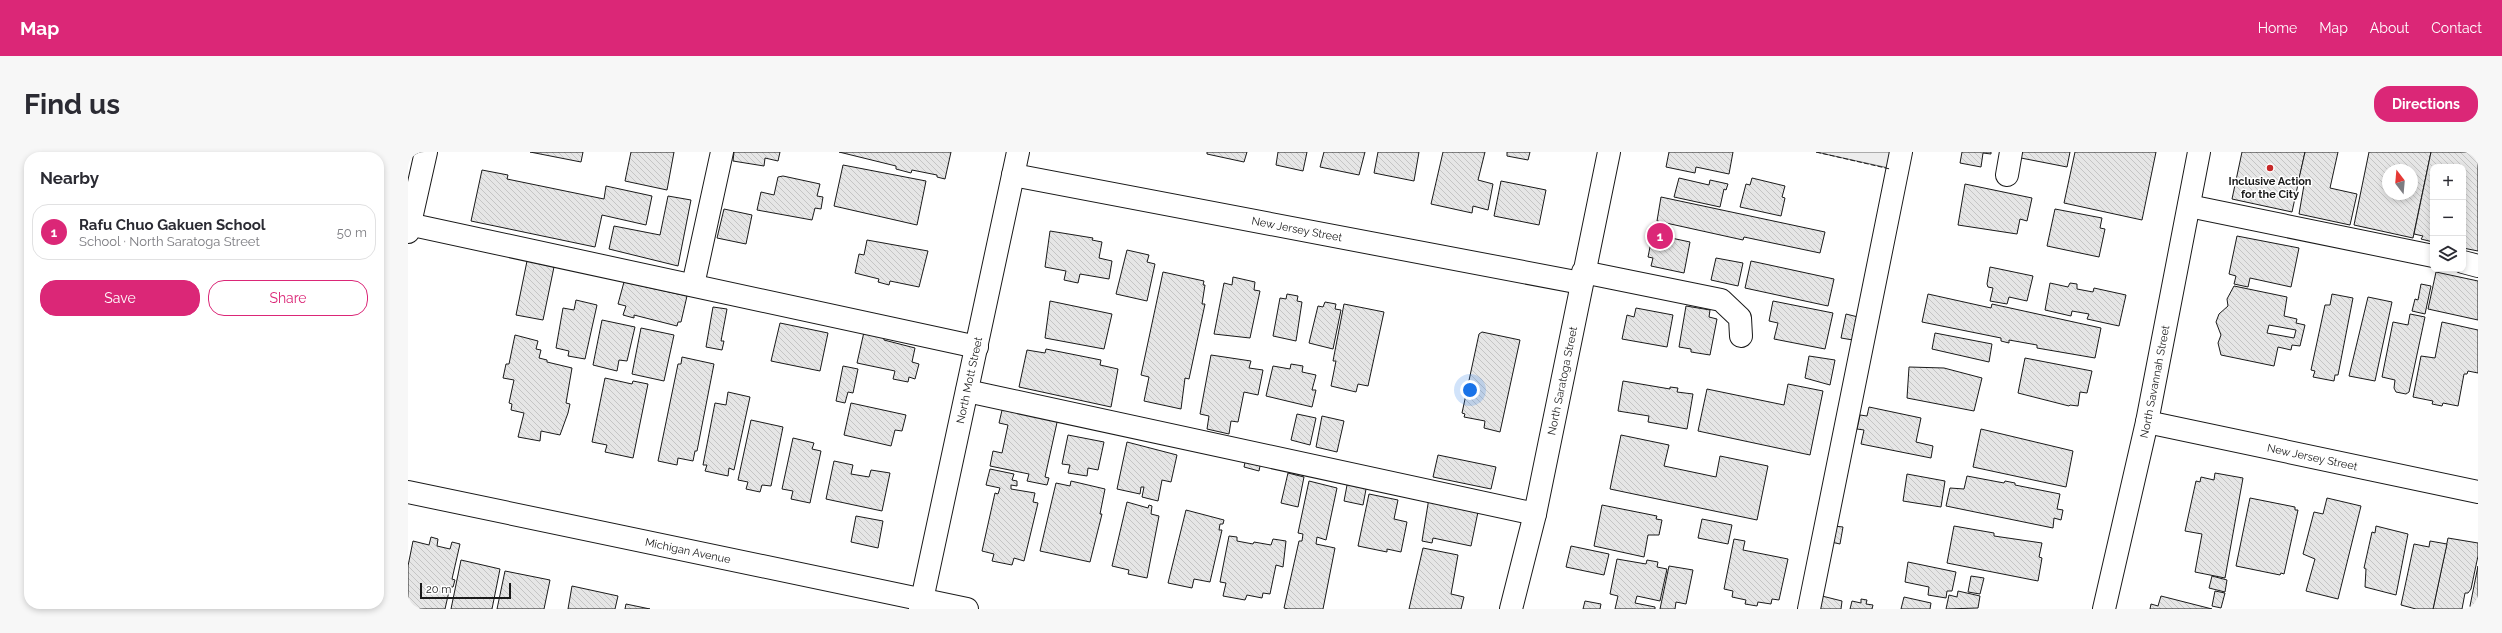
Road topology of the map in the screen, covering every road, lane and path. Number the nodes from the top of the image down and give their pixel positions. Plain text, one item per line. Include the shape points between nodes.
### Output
1 (426, 152) edge
2 (722, 152) edge
3 (1018, 152) edge
4 (1609, 152) edge
5 (1901, 152) edge
6 (2011, 152) edge
7 (2199, 152) edge
8 (1013, 175) junction
9 (2007, 175) dead end
10 (2189, 206) junction
11 (409, 227) edge
12 (2430, 255) edge
13 (2466, 263) edge
14 (2478, 266) edge
15 (1582, 277) junction
16 (693, 286) junction
17 (1741, 336) dead end
18 (977, 347) junction
19 (967, 391) junction
20 (2147, 422) junction
21 (408, 492) edge
22 (2478, 492) edge
23 (1535, 514) junction
24 (921, 604) edge
25 (967, 609) edge
26 (1511, 609) edge
27 (1809, 609) edge
28 (2104, 609) edge

1 - 11 street
2 - 16 street
3 - 8 street, North Mott Street
4 - 15 street, North Saratoga Street
5 - 27 street
6 - 9 street
7 - 10 street, North Savannah Street
8 - 15 street, New Jersey Street
8 - 18 street, North Mott Street
10 - 12 street
10 - 20 street, North Savannah Street
11 - 16 street
13 - 14 street
15 - 17 street, New Jersey Street via 1721,300 1740,318
15 - 23 street, North Saratoga Street
16 - 18 street
18 - 19 street, North Mott Street
19 - 23 street
19 - 24 street, North Mott Street
20 - 22 street, New Jersey Street
20 - 28 street, North Savannah Street
21 - 24 street, Michigan Avenue
23 - 26 street, North Saratoga Street
24 - 25 street, Michigan Avenue

